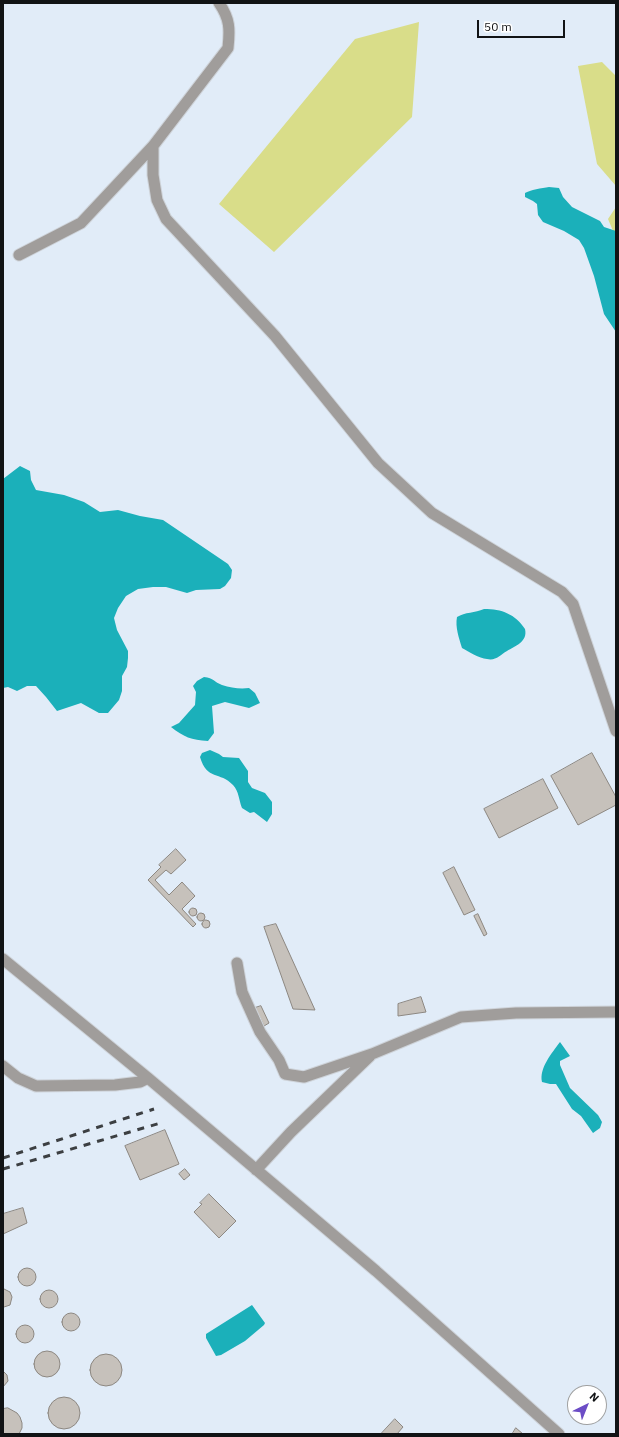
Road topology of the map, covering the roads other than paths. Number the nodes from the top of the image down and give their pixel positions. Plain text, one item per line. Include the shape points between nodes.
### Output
1 (219, 3) edge
2 (153, 146) junction
3 (19, 255) dead end
4 (616, 731) edge
5 (3, 959) edge
6 (236, 963) dead end
7 (616, 1012) edge
8 (372, 1054) junction
9 (3, 1066) edge
10 (148, 1078) junction
11 (256, 1170) junction
12 (559, 1434) edge

1 - 2 lane via 227,16 230,30 228,48
2 - 3 lane via 81,223
2 - 4 lane via 153,175 157,200 166,218 275,336 378,463 432,513 562,592 573,604
5 - 10 lane
6 - 8 lane via 242,992 260,1032 279,1060 285,1074 304,1077
7 - 8 lane via 516,1013 460,1017
8 - 11 lane via 291,1132
9 - 10 lane via 18,1078 36,1086 115,1085 140,1082
10 - 11 lane
11 - 12 lane via 376,1271

